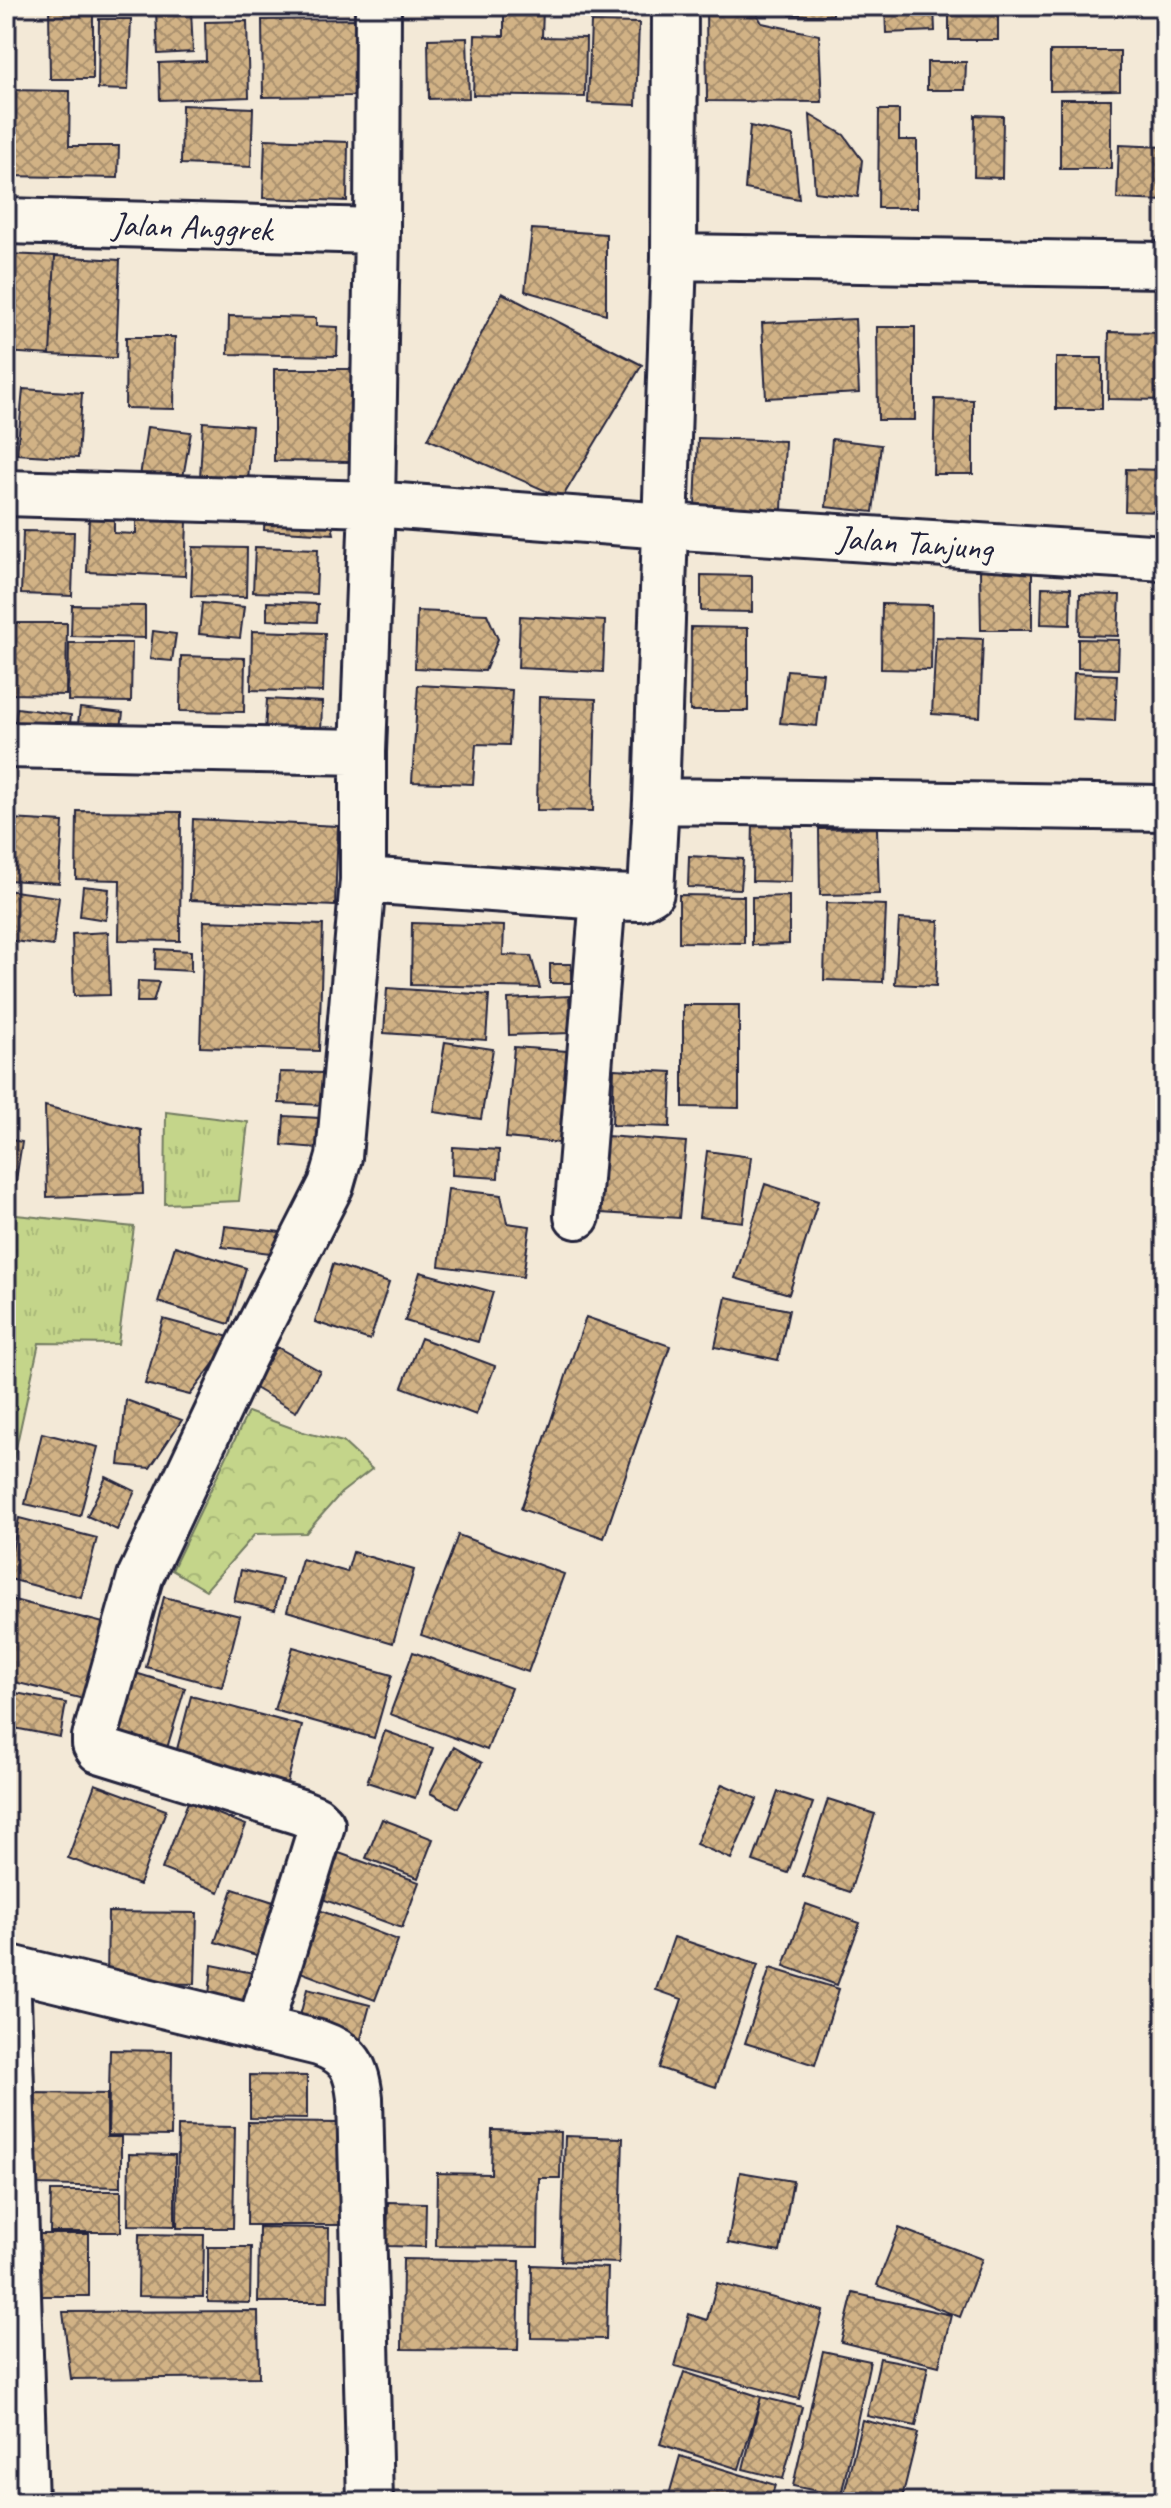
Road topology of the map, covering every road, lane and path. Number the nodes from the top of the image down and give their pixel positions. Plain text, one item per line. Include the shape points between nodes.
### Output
1 (378, 6) edge
2 (675, 6) edge
3 (6, 221) edge
4 (377, 231) junction
5 (674, 257) junction
6 (1165, 265) edge
7 (6, 493) edge
8 (372, 504) junction
9 (665, 526) junction
10 (1165, 558) edge
11 (6, 745) edge
12 (363, 752) junction
13 (656, 801) junction
14 (1165, 808) edge
15 (363, 880) junction
16 (603, 897) junction
17 (577, 1216) dead end
18 (6, 1968) edge
19 (259, 2029) junction
20 (25, 2502) edge
21 (370, 2502) edge

1 - 4 street
2 - 5 street
3 - 4 street, Jalan Anggrek
4 - 8 street
5 - 6 street
5 - 9 street
7 - 8 street, Jalan Tanjung
8 - 9 street, Jalan Tanjung
8 - 12 street
9 - 10 street, Jalan Tanjung
9 - 13 street
11 - 12 street
12 - 15 street
13 - 14 street
13 - 16 street via 651,892 640,898
15 - 16 street
15 - 19 street via 339,1157 331,1185 140,1577 95,1737 99,1750 320,1820 320,1840
16 - 17 street
18 - 19 street
18 - 20 street
19 - 21 street via 336,2049 357,2077

